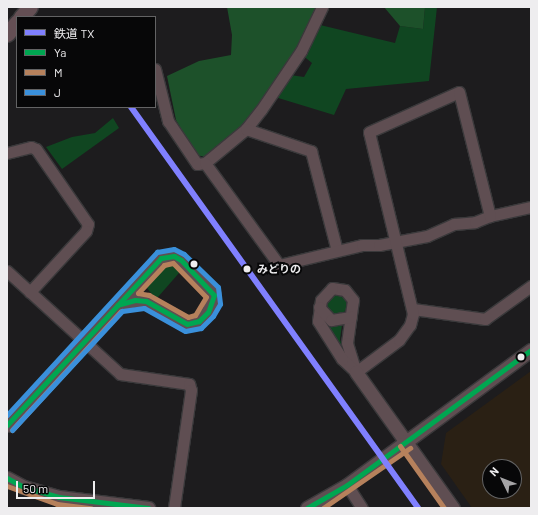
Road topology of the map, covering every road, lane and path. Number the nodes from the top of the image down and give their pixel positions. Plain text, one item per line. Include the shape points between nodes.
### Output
1 (30, 7) edge
2 (322, 7) edge
3 (22, 16) edge
4 (156, 69) edge
5 (246, 129) junction
6 (7, 153) edge
7 (205, 163) junction
8 (531, 207) edge
9 (490, 216) junction
10 (397, 242) junction
11 (337, 252) junction
12 (7, 270) edge
13 (143, 278) junction
14 (531, 286) edge
15 (30, 292) junction
16 (146, 301) junction
17 (118, 305) junction
18 (319, 307) junction
19 (413, 309) junction
20 (351, 317) junction
21 (84, 342) junction
22 (531, 350) edge
23 (356, 372) junction
24 (7, 425) edge
25 (406, 442) junction
26 (7, 478) edge
27 (347, 485) junction
28 (71, 504) edge
29 (148, 508) edge
30 (174, 508) edge
31 (306, 508) edge
32 (362, 508) edge
33 (453, 508) edge

1 - 3 main road
2 - 5 street via 300,51
4 - 7 street via 168,121 197,164
5 - 7 street
5 - 11 street via 311,150
6 - 15 street via 31,147 36,149 88,224 86,231
7 - 11 street via 277,263 284,265
8 - 9 street
9 - 10 street
9 - 10 street via 459,92 369,132
10 - 11 street via 362,245
10 - 19 street
12 - 15 street
13 - 16 street
13 - 16 street via 162,258 174,256 214,295 208,312 198,321 187,324
13 - 17 street
14 - 19 street via 485,319
15 - 21 street
16 - 17 street via 135,300
17 - 21 street
18 - 20 street via 331,320 338,321
18 - 20 street via 328,290 339,288 353,300
18 - 23 street via 321,331 342,359
19 - 23 street via 410,325 402,336
20 - 23 street via 347,343
21 - 24 street
21 - 30 street via 120,374 189,384 191,390
22 - 25 street
23 - 25 street
25 - 27 street
25 - 33 street
26 - 28 street
27 - 31 street
27 - 32 street
28 - 29 street

